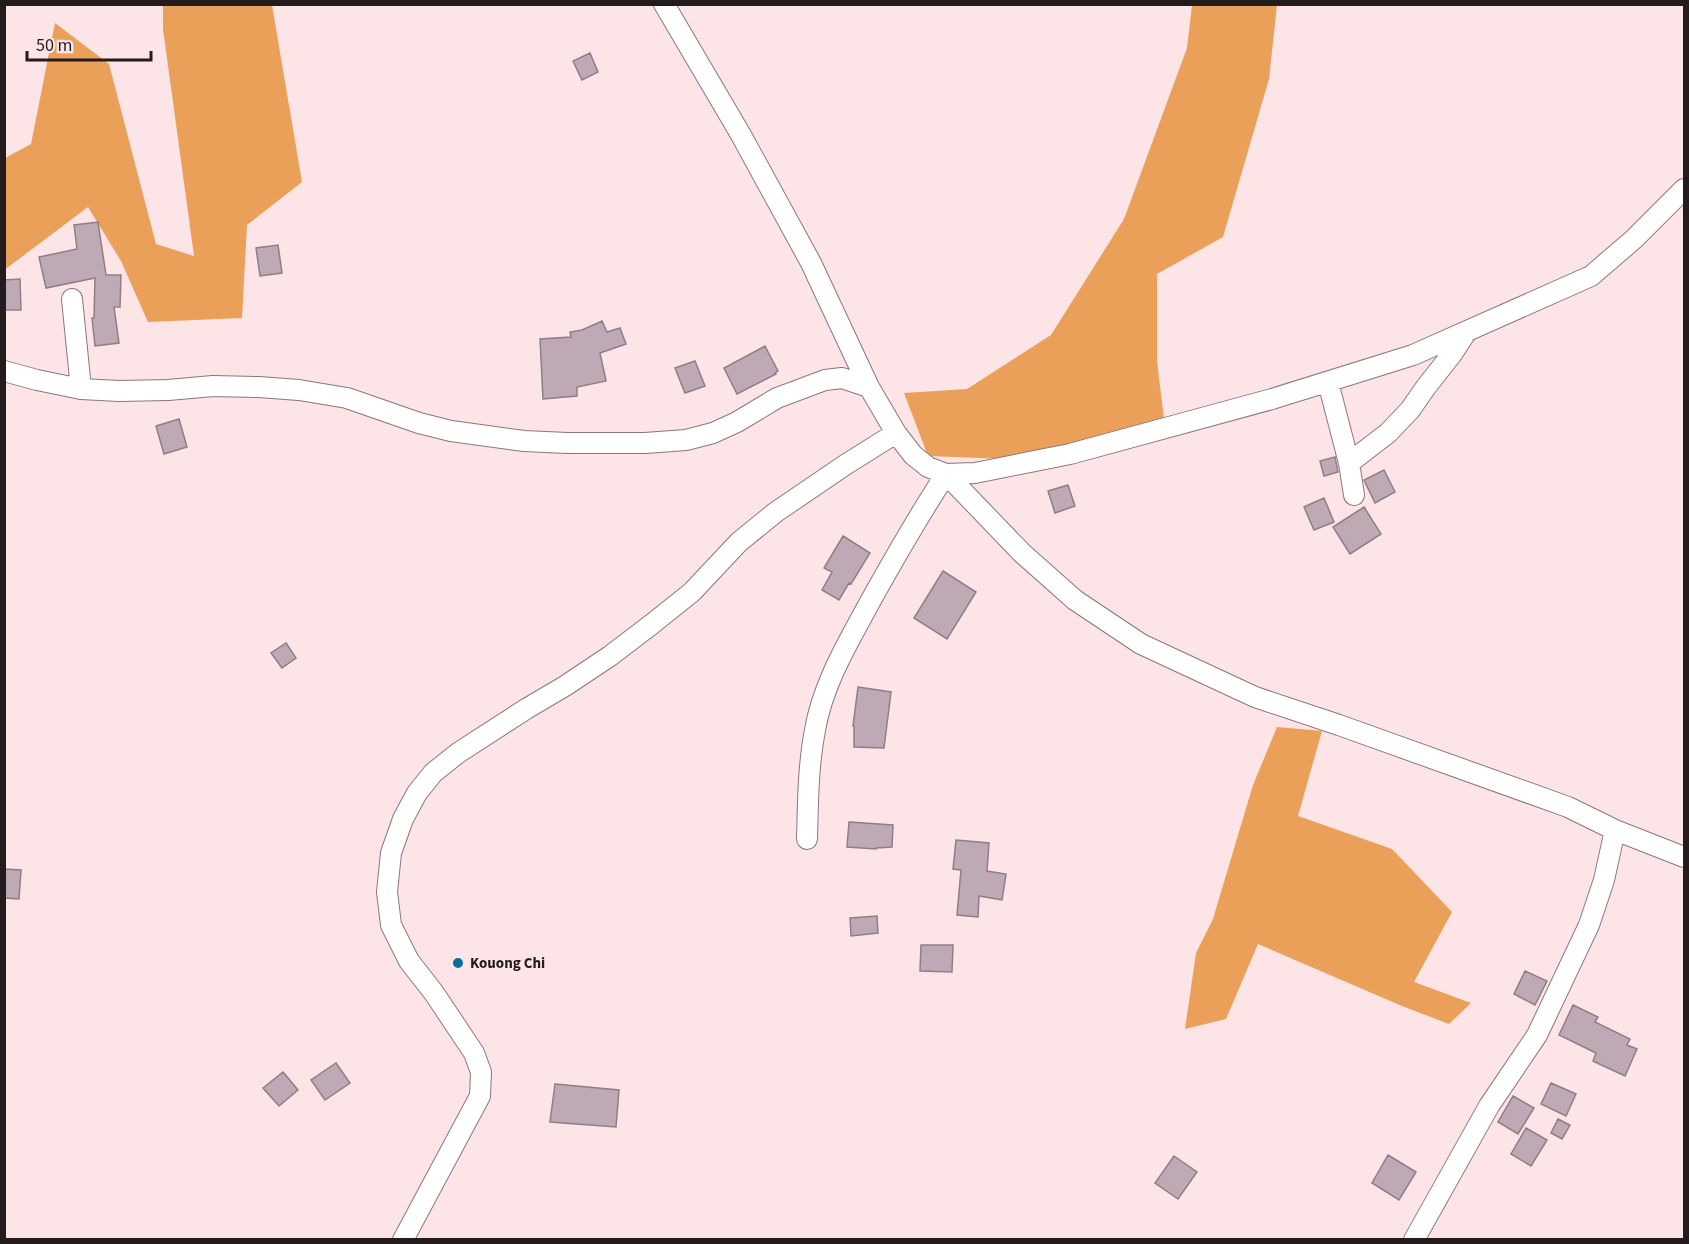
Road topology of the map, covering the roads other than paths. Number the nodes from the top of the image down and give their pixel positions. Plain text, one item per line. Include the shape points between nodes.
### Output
1 (664, 4) edge
2 (1684, 189) edge
3 (72, 299) dead end
4 (1467, 331) junction
5 (4, 371) edge
6 (1328, 382) junction
7 (869, 387) junction
8 (81, 389) junction
9 (896, 433) junction
10 (1349, 462) junction
11 (946, 474) junction
12 (1354, 495) dead end
13 (1616, 830) junction
14 (807, 839) dead end
15 (1684, 856) edge
16 (403, 1239) edge
17 (1414, 1239) edge

1 - 7 street via 811,263
2 - 4 street via 1635,239 1591,276
3 - 8 street
4 - 6 street via 1413,355
4 - 10 street via 1410,410 1388,433
5 - 8 street
6 - 10 street
6 - 11 street via 1070,454 975,473
7 - 8 street via 842,378 825,380 777,398 713,433 686,440 609,444 524,441 451,431 347,398 299,390 213,386
7 - 9 street
9 - 11 street via 920,461
9 - 16 street via 776,512 739,542 692,592 652,624 602,662 458,753 433,773 417,793 391,853 387,892 391,925 409,961 474,1053 481,1084 480,1096
10 - 12 street
11 - 13 street via 1022,553 1075,600 1141,644 1255,697 1568,807
11 - 14 street via 829,681 815,728
13 - 15 street
13 - 17 street via 1589,925 1537,1035 1489,1106

